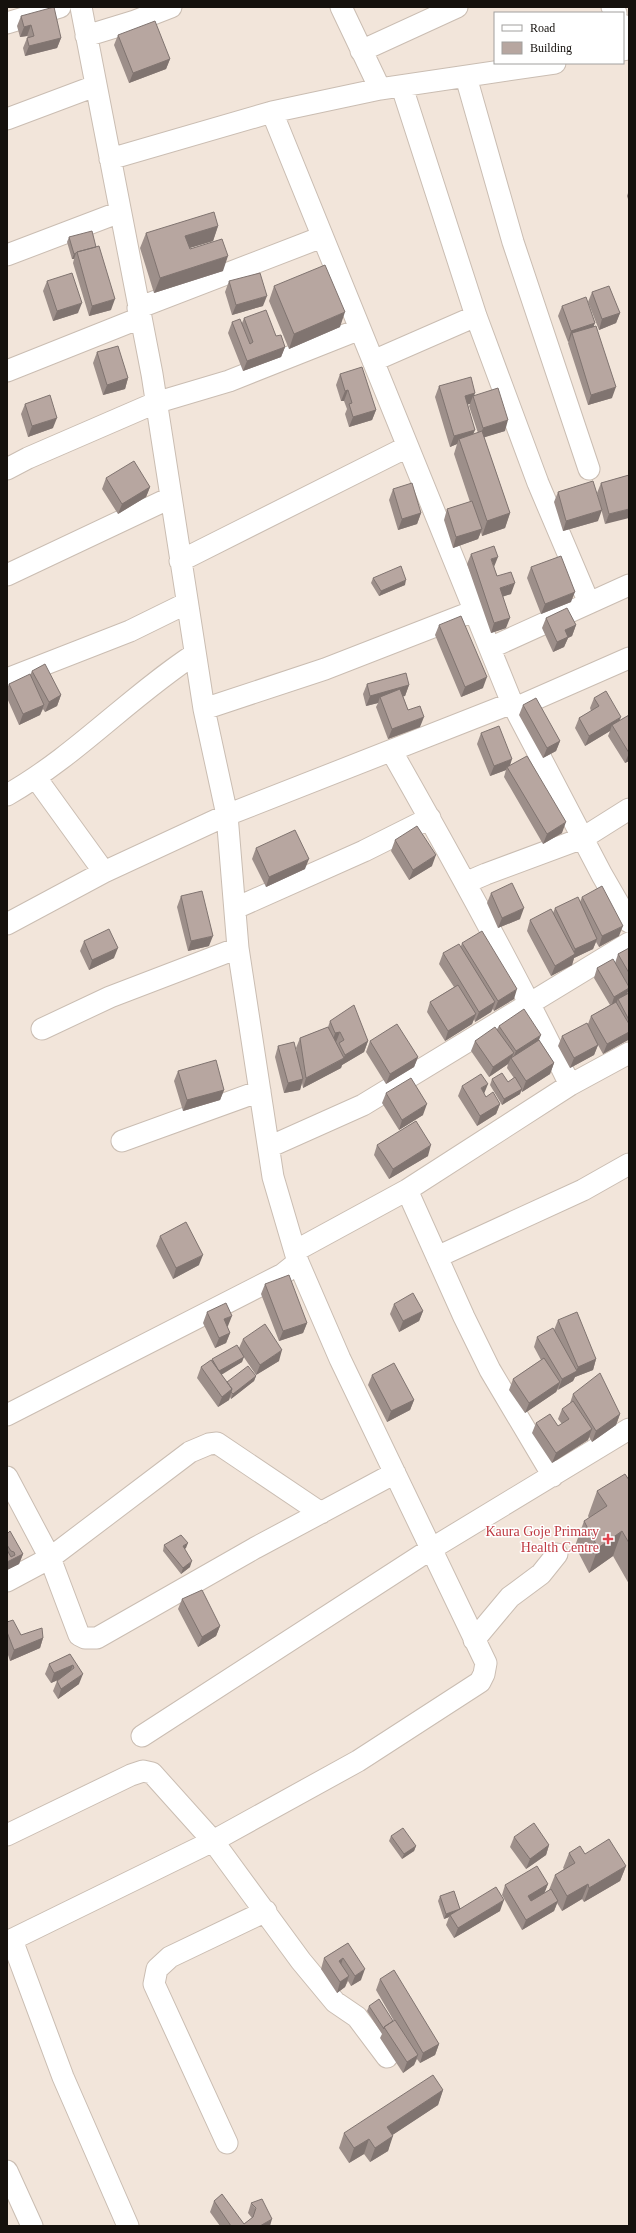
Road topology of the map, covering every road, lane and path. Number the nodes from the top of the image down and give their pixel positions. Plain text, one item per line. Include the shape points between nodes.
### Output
1 (60, 7) edge
2 (81, 7) edge
3 (171, 7) edge
4 (341, 7) edge
5 (457, 7) edge
6 (7, 22) edge
7 (86, 36) junction
8 (362, 50) junction
9 (549, 64) edge
10 (466, 77) junction
11 (96, 86) junction
12 (402, 87) junction
13 (380, 89) junction
14 (272, 112) junction
15 (7, 119) edge
16 (110, 159) junction
17 (120, 212) junction
18 (322, 237) junction
19 (7, 255) edge
20 (139, 313) junction
21 (476, 316) junction
22 (360, 329) junction
23 (373, 361) junction
24 (7, 371) edge
25 (155, 403) junction
26 (408, 446) junction
27 (7, 469) edge
28 (589, 469) dead end
29 (170, 498) junction
30 (180, 561) junction
31 (7, 575) edge
32 (629, 585) edge
33 (187, 602) junction
34 (588, 603) junction
35 (474, 611) junction
36 (490, 648) junction
37 (195, 654) junction
38 (629, 658) edge
39 (7, 679) edge
40 (513, 706) junction
41 (204, 709) junction
42 (392, 752) junction
43 (36, 778) junction
44 (7, 795) edge
45 (629, 810) edge
46 (227, 815) junction
47 (430, 818) junction
48 (583, 838) junction
49 (104, 872) junction
50 (469, 887) junction
51 (236, 908) junction
52 (629, 922) edge
53 (7, 924) edge
54 (629, 943) edge
55 (238, 948) junction
56 (530, 1003) junction
57 (42, 1029) dead end
58 (629, 1053) edge
59 (570, 1085) junction
60 (260, 1091) junction
61 (122, 1141) dead end
62 (269, 1147) junction
63 (629, 1164) edge
64 (407, 1190) junction
65 (296, 1257) junction
66 (437, 1257) junction
67 (7, 1415) edge
68 (629, 1429) edge
69 (395, 1473) junction
70 (553, 1476) junction
71 (7, 1477) edge
72 (321, 1513) junction
73 (431, 1549) junction
74 (557, 1554) dead end
75 (50, 1558) junction
76 (7, 1581) edge
77 (474, 1640) junction
78 (142, 1736) dead end
79 (7, 1835) edge
80 (213, 1841) junction
81 (266, 1911) junction
82 (10, 1941) edge
83 (387, 2057) dead end
84 (227, 2143) dead end
85 (7, 2172) edge
86 (32, 2226) edge
87 (128, 2226) edge

1 - 6 street
2 - 7 street
3 - 7 street
4 - 8 street
5 - 8 street
7 - 11 street
8 - 13 street
9 - 10 street
10 - 12 street
10 - 28 street via 513,242
11 - 15 street
11 - 16 street
12 - 13 street
12 - 21 street
13 - 14 street
14 - 16 street
14 - 18 street
16 - 17 street
17 - 19 street
17 - 20 street
18 - 20 street
18 - 22 street
20 - 24 street
20 - 25 street via 152,374
21 - 23 street
21 - 34 street via 538,483
22 - 23 street
22 - 25 street via 229,381
23 - 26 street
25 - 27 street
25 - 29 street
26 - 30 street
26 - 35 street
29 - 30 street
29 - 31 street
30 - 33 street
32 - 34 street
33 - 37 street
33 - 39 street via 130,631
34 - 36 street
35 - 36 street
35 - 41 street via 325,669
36 - 40 street
37 - 41 street
37 - 43 street via 161,677
38 - 40 street
40 - 42 street
40 - 48 street
41 - 46 street
42 - 46 street
42 - 47 street
43 - 44 street
43 - 49 street
45 - 48 street
46 - 49 street
46 - 51 street
47 - 50 street
47 - 51 street via 364,852
48 - 50 street via 472,880
48 - 52 street
49 - 53 street
50 - 56 street
51 - 55 street
54 - 56 street
55 - 57 street via 110,997
55 - 60 street
56 - 59 street
56 - 62 street via 363,1105
58 - 59 street
59 - 64 street
60 - 61 street
60 - 62 street
62 - 65 street via 273,1177
63 - 66 street via 584,1190
64 - 65 street
64 - 66 street
65 - 67 street via 283,1274
65 - 69 street via 340,1360
66 - 70 street via 490,1370
68 - 70 street
69 - 72 street
69 - 73 street
70 - 73 street
71 - 75 street
72 - 75 street via 217,1443 209,1444 190,1452
72 - 75 street via 96,1638 79,1635
73 - 77 street
73 - 78 street
74 - 77 street via 541,1574 510,1597
75 - 76 street
77 - 80 street via 486,1663 480,1682 358,1761
79 - 80 street via 143,1771 152,1773
80 - 81 street
80 - 82 street
81 - 83 street via 301,1961 335,2002 357,2017
81 - 84 street via 170,1957 157,1970 154,1984
82 - 87 street via 63,2077
85 - 86 street

